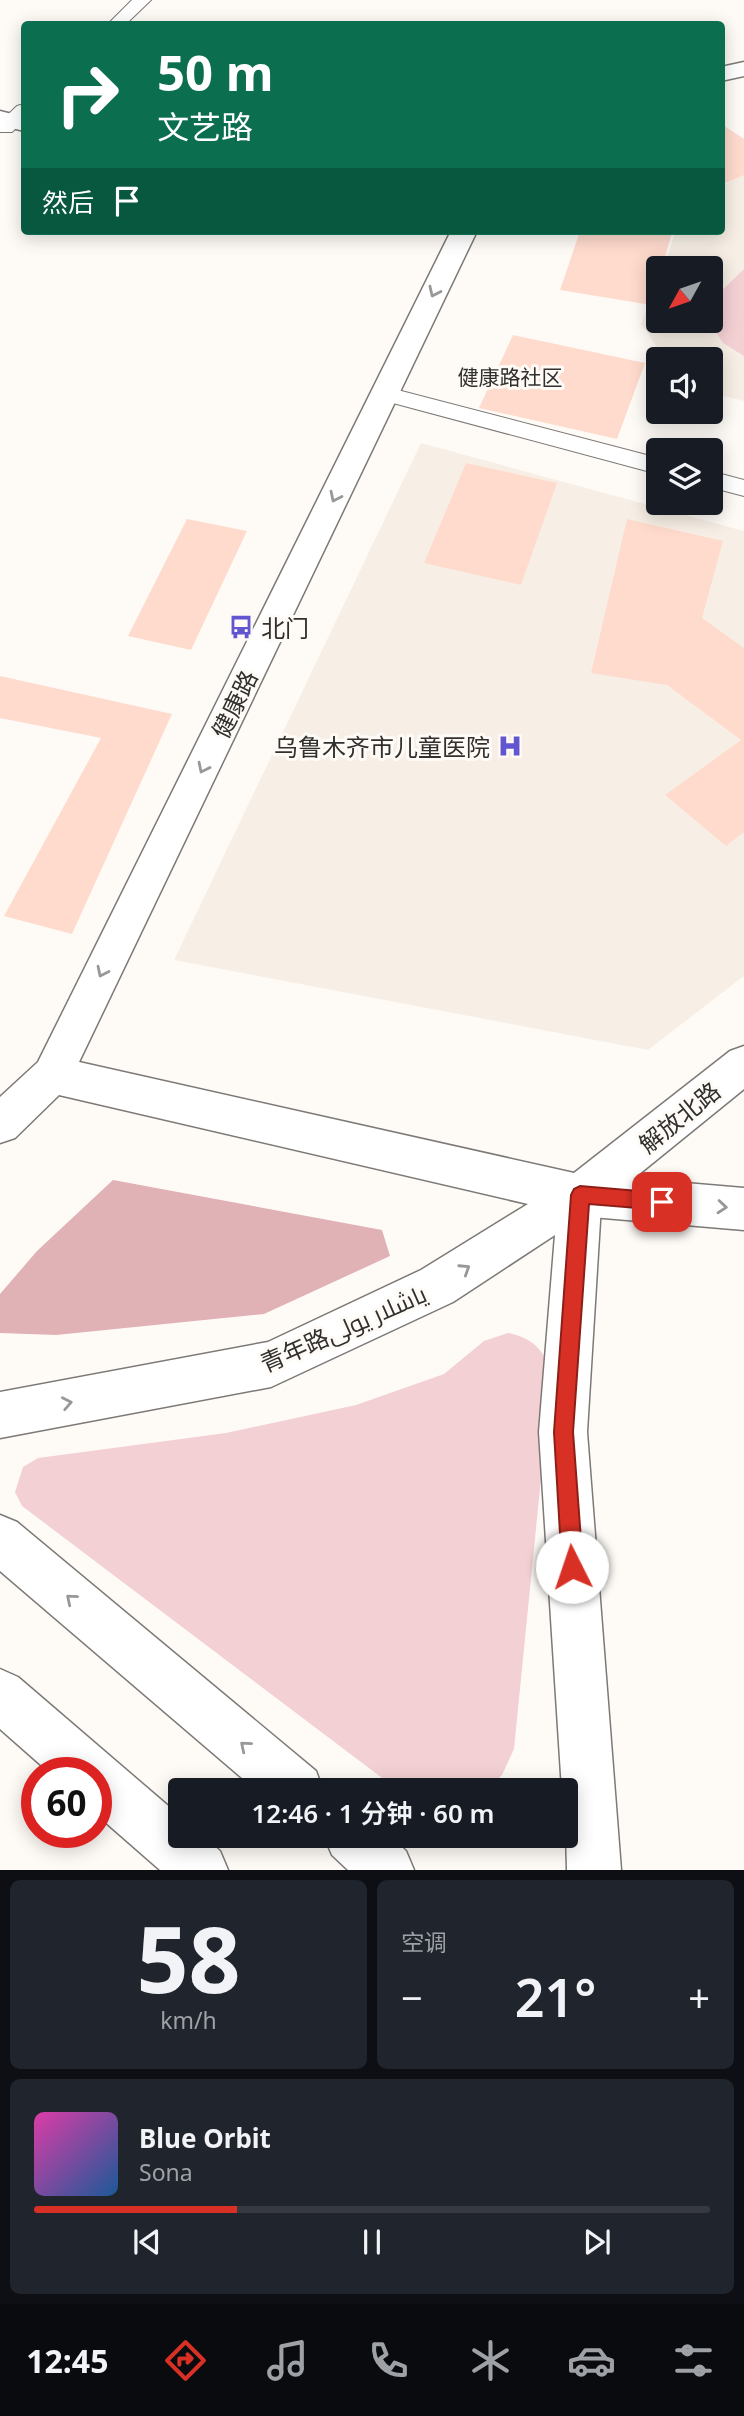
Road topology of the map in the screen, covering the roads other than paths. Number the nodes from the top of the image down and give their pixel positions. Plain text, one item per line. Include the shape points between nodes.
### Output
1 (142, 0) edge
2 (119, 21) edge
3 (744, 69) edge
4 (725, 73) edge
5 (456, 235) edge
6 (386, 394) junction
7 (646, 463) edge
8 (723, 483) edge
9 (744, 488) edge
10 (744, 1064) edge
11 (52, 1075) junction
12 (0, 1124) edge
13 (580, 1195) junction
14 (744, 1209) edge
15 (0, 1415) edge
16 (0, 1539) edge
17 (0, 1695) edge
18 (71, 1757) edge
19 (283, 1778) edge
20 (112, 1793) edge
21 (364, 1848) edge
22 (201, 1870) edge
23 (387, 1870) edge
24 (594, 1870) edge

1 - 2 street
3 - 4 main road
5 -> 6 main road, 健康路
6 - 7 street
6 -> 11 main road, 健康路
8 - 9 street
10 - 13 main road, 解放北路
11 - 12 main road, 健康路
11 - 13 main road
13 -> 14 main road
15 -> 13 main road, 青年路ياشلار يولى via 271,1364 437,1286
13 - 24 main road via 563,1432
19 -> 16 main road
17 - 18 main road
20 - 22 main road
21 - 23 main road

